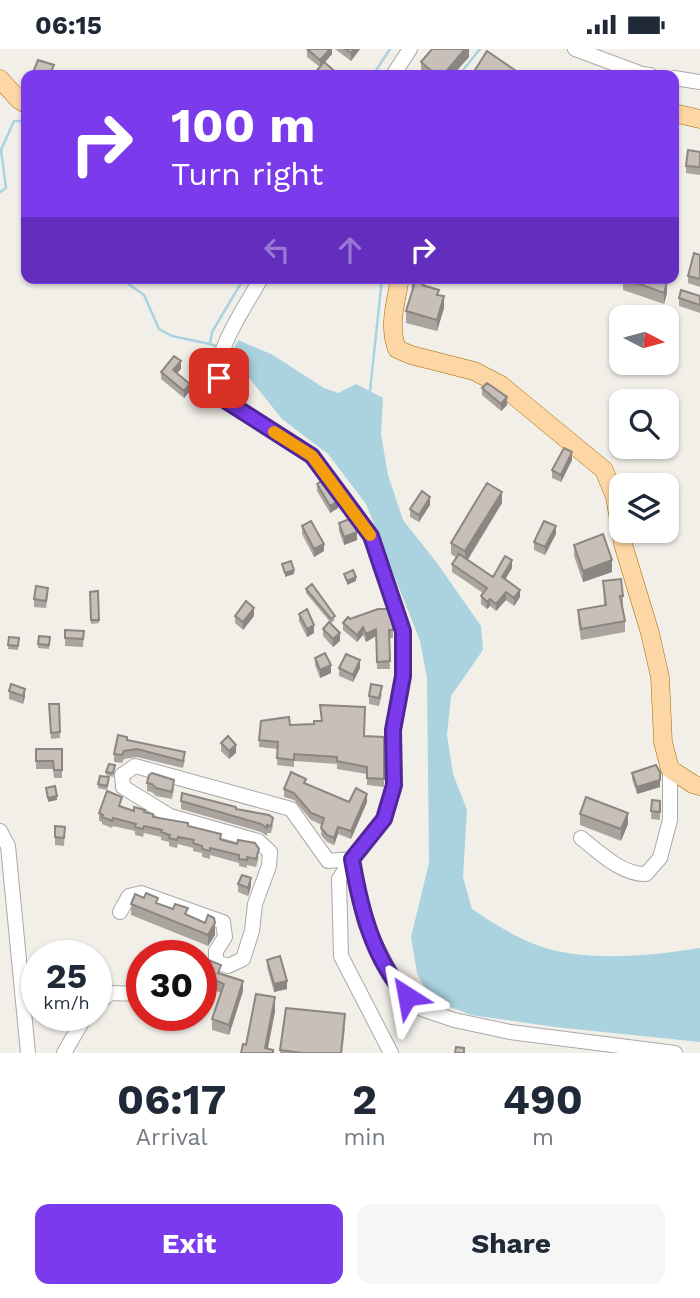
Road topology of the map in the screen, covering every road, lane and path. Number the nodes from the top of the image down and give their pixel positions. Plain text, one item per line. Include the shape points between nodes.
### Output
1 (410, 49) edge
2 (575, 49) edge
3 (396, 70) edge
4 (636, 70) edge
5 (0, 79) edge
6 (679, 79) edge
7 (700, 82) edge
8 (21, 101) edge
9 (679, 114) edge
10 (700, 119) edge
11 (258, 284) edge
12 (399, 284) edge
13 (670, 768) junction
14 (700, 786) edge
15 (1, 838) edge
16 (581, 838) dead end
17 (352, 859) junction
18 (120, 912) dead end
19 (77, 1031) edge
20 (28, 1053) edge
21 (64, 1053) edge
22 (391, 1053) edge
23 (675, 1053) edge

1 - 3 street
2 - 4 street
5 - 8 main road
6 - 7 street
9 - 10 main road
11 - 17 street via 219,359 226,401 312,456 371,536 403,631 403,676 393,730 394,785 384,819
12 - 13 main road via 393,319 397,349 474,371 501,385 604,470 615,496 623,544 660,677 663,742
13 - 14 main road
13 - 16 street via 670,820 660,858 646,874 636,875 609,861
15 - 20 street via 8,846
17 - 18 street via 328,861 290,809 135,766 122,775 123,787 170,816 258,841 270,852 269,866 243,959 228,966 216,962 216,951 225,937 223,922 141,893 129,896
17 - 22 street via 339,879 341,956
17 - 23 street via 365,923 397,986 416,1007 510,1032
19 - 21 street

